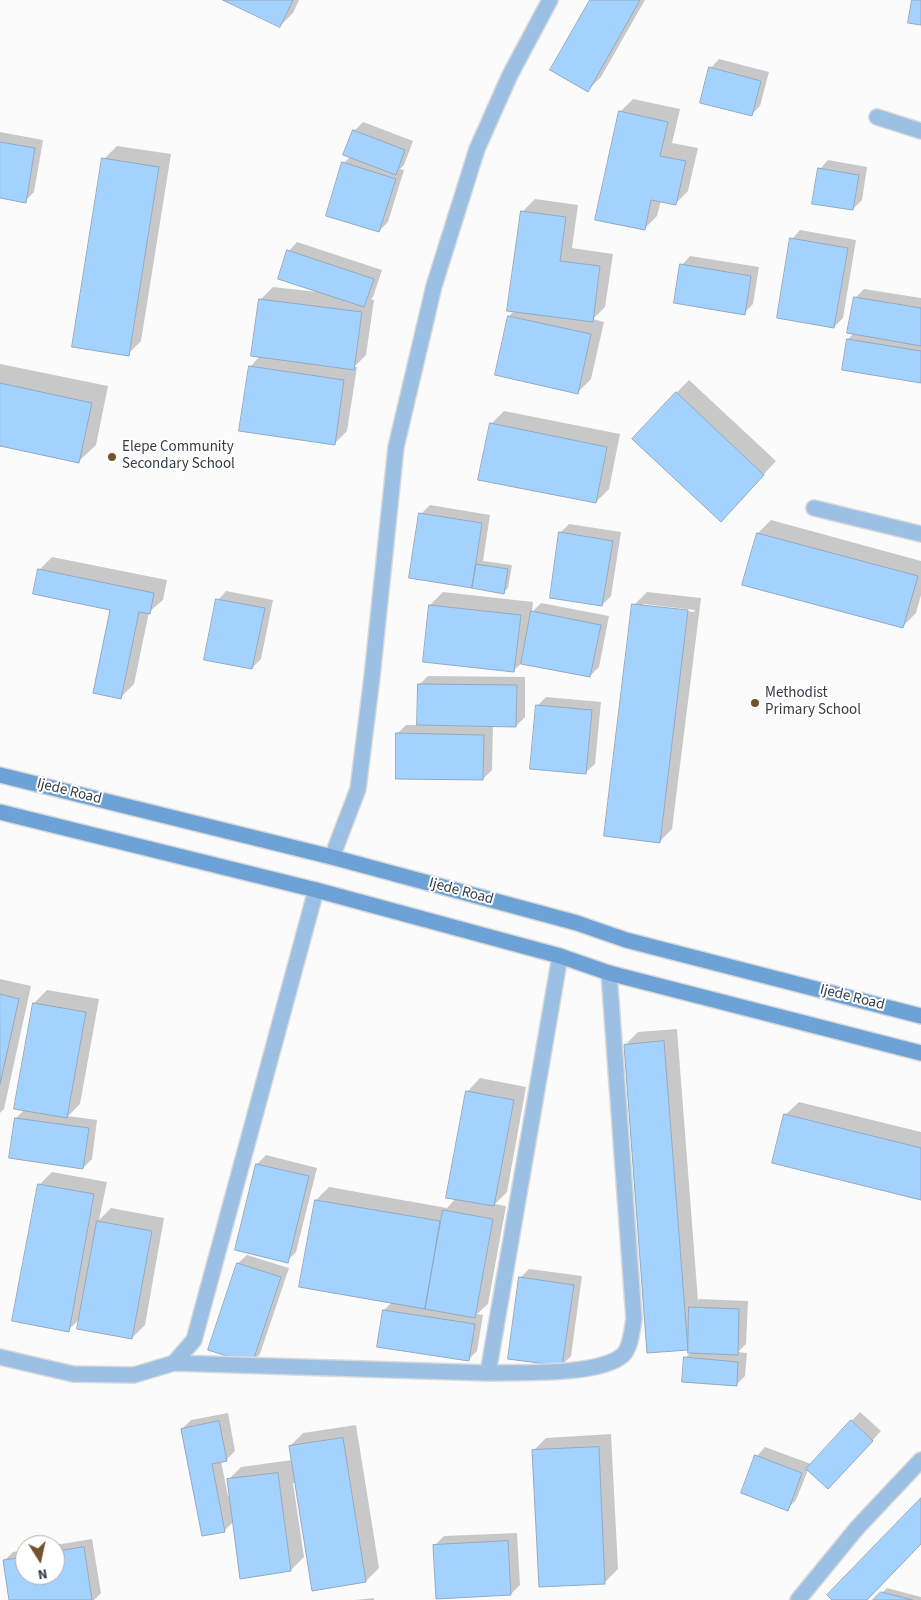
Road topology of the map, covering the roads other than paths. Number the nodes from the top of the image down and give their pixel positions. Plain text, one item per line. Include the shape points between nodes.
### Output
1 (550, 0) edge
2 (877, 117) dead end
3 (921, 131) edge
4 (814, 508) dead end
5 (921, 534) edge
6 (0, 775) edge
7 (0, 812) edge
8 (332, 857) junction
9 (316, 890) junction
10 (560, 956) junction
11 (609, 973) junction
12 (921, 1016) edge
13 (921, 1053) edge
14 (0, 1357) edge
15 (174, 1363) junction
16 (488, 1373) junction
17 (921, 1460) edge
18 (798, 1600) edge

1 - 8 street via 510,74 477,149 434,286 396,447 358,789
2 - 3 street
4 - 5 street
6 - 8 main road, Ijede Road
7 - 9 main road
8 - 12 main road, Ijede Road via 577,923 626,940
9 - 10 main road
9 - 15 street via 194,1340
10 - 11 main road
10 - 16 street
11 - 13 main road
11 - 16 street via 634,1318 630,1339 624,1354 607,1364 579,1370
14 - 15 street via 74,1374 134,1375
15 - 16 street
17 - 18 street via 857,1528

